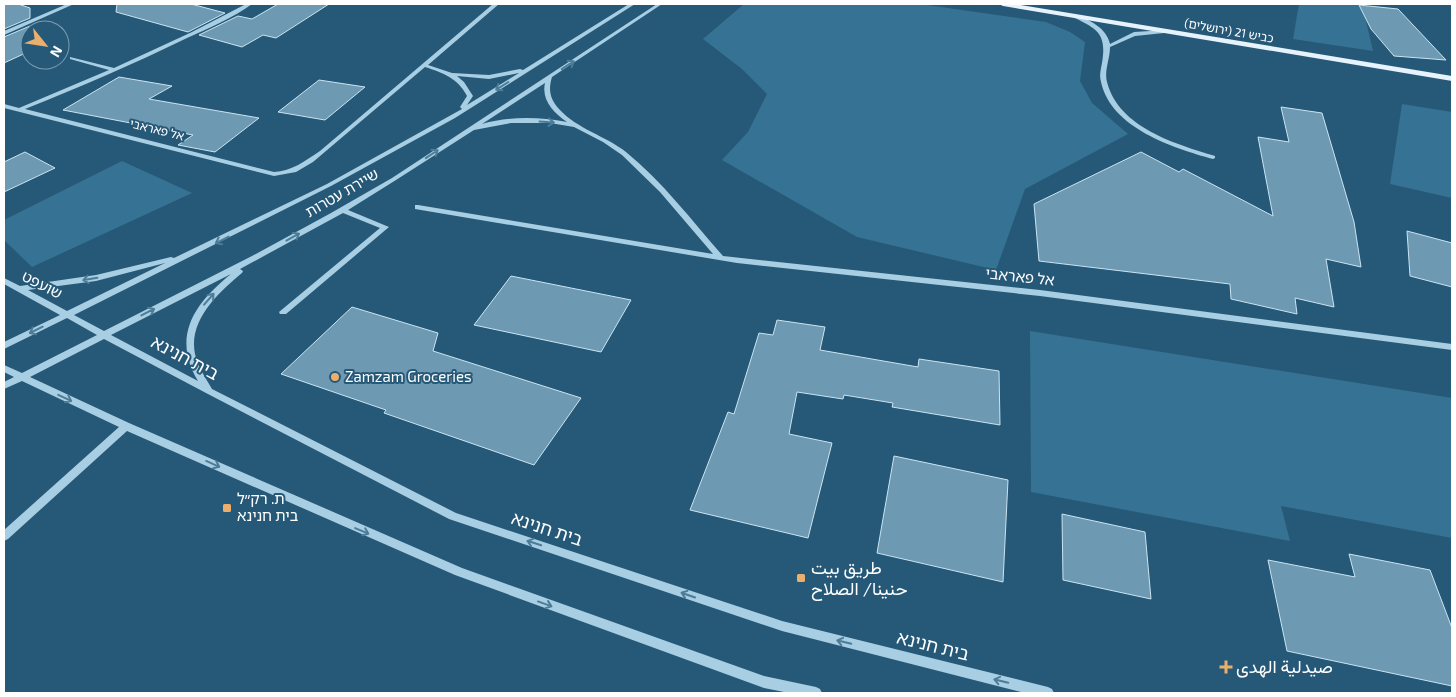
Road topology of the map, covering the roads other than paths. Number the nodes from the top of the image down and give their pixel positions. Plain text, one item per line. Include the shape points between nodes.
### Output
1 (71, 4) edge
2 (246, 4) edge
3 (496, 4) edge
4 (632, 4) edge
5 (660, 4) edge
6 (1002, 4) edge
7 (1076, 16) junction
8 (1164, 31) junction
9 (4, 33) edge
10 (1109, 46) junction
11 (72, 58) dead end
12 (424, 65) junction
13 (532, 67) junction
14 (116, 70) junction
15 (450, 74) junction
16 (551, 76) junction
17 (1452, 79) edge
18 (4, 106) edge
19 (21, 109) junction
20 (452, 117) junction
21 (576, 126) junction
22 (464, 132) junction
23 (1213, 158) dead end
24 (286, 174) joint
25 (418, 207) dead end
26 (342, 210) junction
27 (205, 248) junction
28 (255, 258) junction
29 (720, 258) junction
30 (4, 281) edge
31 (19, 289) junction
32 (283, 312) dead end
33 (68, 314) junction
34 (105, 334) junction
35 (4, 346) edge
36 (1452, 347) edge
37 (4, 368) edge
38 (21, 377) junction
39 (4, 386) edge
40 (209, 391) junction
41 (126, 426) junction
42 (4, 536) edge
43 (816, 693) edge
44 (1048, 693) edge

1 - 9 street
2 - 14 street via 210,26
3 - 12 street
4 - 13 street, שיירת עטרות
16 -> 5 street, שיירת עטרות
6 - 7 main road, כביש 21 (ירושלים)
7 - 8 main road, כביש 21 (ירושלים)
7 - 10 street via 1096,27
8 - 10 street via 1134,34
8 - 17 main road, כביש 21 (ירושלים)
10 - 23 street via 1102,75 1107,91 1120,111 1161,138
11 - 14 street
12 - 15 street
12 - 24 street via 322,152
13 - 15 street via 489,77
13 -> 20 street, שיירת עטרות
14 - 19 street
15 - 20 street via 462,81 470,96
16 - 21 street via 546,88 550,102
16 - 22 street, שיירת עטרות
18 - 19 street, אל פאראבי
19 - 24 street, אל פאראבי via 274,174
20 -> 27 street, שיירת עטרות
22 -> 21 street via 507,122 546,121
21 - 29 street via 615,146 634,162
26 -> 22 street, שיירת עטרות
25 - 29 street, אל פאראבי
28 -> 26 street, שיירת עטרות
26 - 32 street via 385,227
27 -> 31 street via 129,272
27 - 33 street, שיירת עטרות
34 -> 28 street, שיירת עטרות
40 -> 28 street via 194,365 192,328 197,314 212,296
29 - 36 street, אל פאראבי via 1040,293
30 - 31 street, שועפט
31 - 33 street, שועפט
33 - 34 street, בית חנינא
33 -> 35 street, שיירת עטרות
34 - 38 street, שיירת עטרות
34 - 40 street, בית חנינא
37 - 38 street
38 - 39 street, שיירת עטרות
38 -> 41 street
44 -> 40 street, בית חנינא via 782,626 453,516
41 - 42 street
41 -> 43 street via 459,572 764,682

